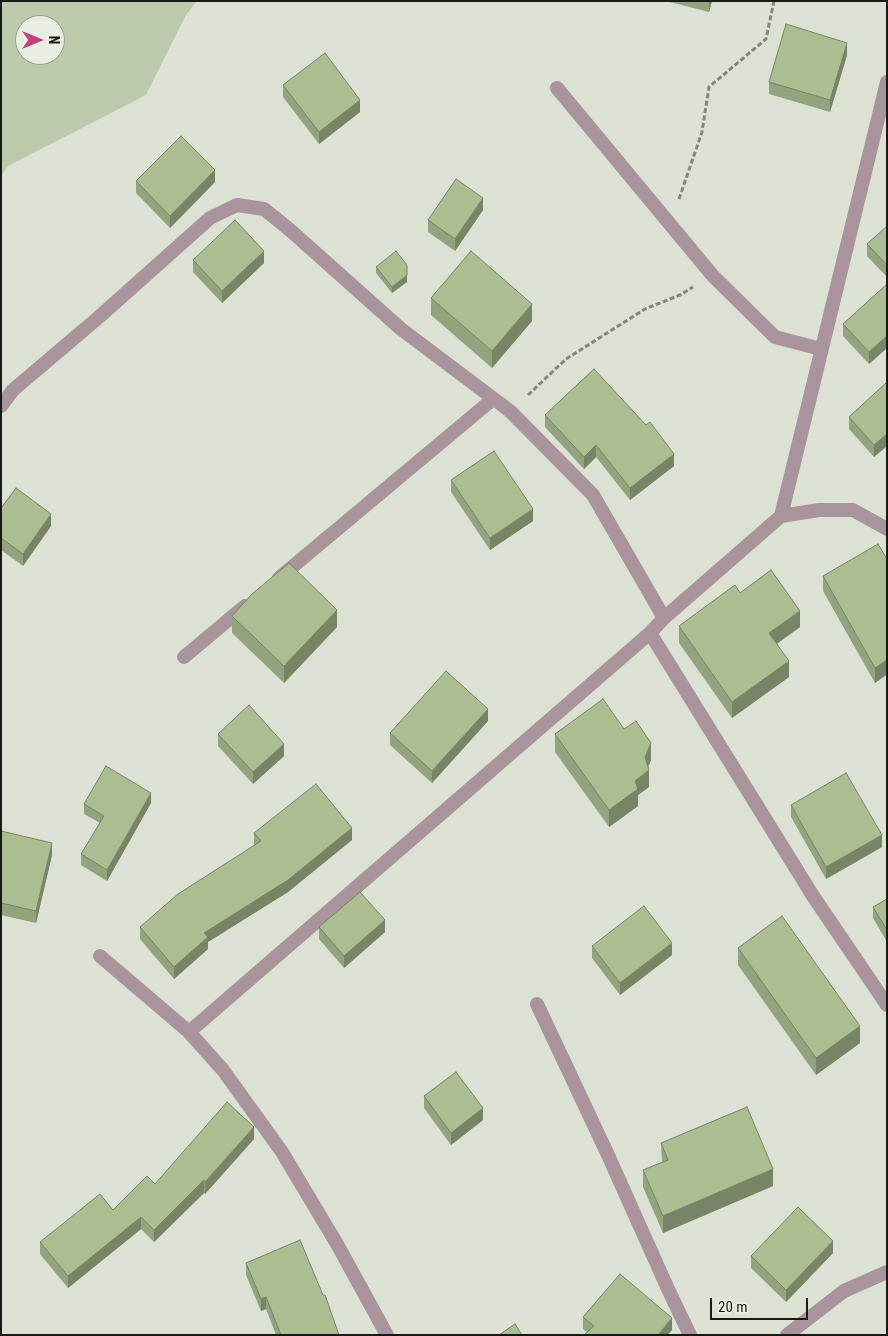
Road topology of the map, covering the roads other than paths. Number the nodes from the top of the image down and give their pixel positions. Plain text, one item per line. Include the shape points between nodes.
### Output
1 (887, 82) edge
2 (557, 88) dead end
3 (821, 349) junction
4 (493, 399) junction
5 (1, 406) edge
6 (780, 516) junction
7 (887, 529) edge
8 (267, 587) edge
9 (252, 600) edge
10 (664, 618) junction
11 (650, 632) junction
12 (184, 656) dead end
13 (100, 956) dead end
14 (537, 1004) dead end
15 (887, 1005) edge
16 (189, 1032) junction
17 (887, 1272) edge
18 (387, 1335) edge
19 (690, 1335) edge
20 (787, 1335) edge

1 - 3 street
2 - 3 street via 714,276 775,338
3 - 6 street
4 - 5 street via 401,329 264,209 236,205 210,218 13,390
4 - 8 street
4 - 10 street via 510,411 593,495
6 - 7 street via 819,510 853,510
6 - 10 street
9 - 12 street
10 - 11 street
11 - 15 street via 813,896
11 - 16 street
13 - 16 street
14 - 19 street
16 - 18 street via 223,1070 282,1152
17 - 20 street via 844,1292

